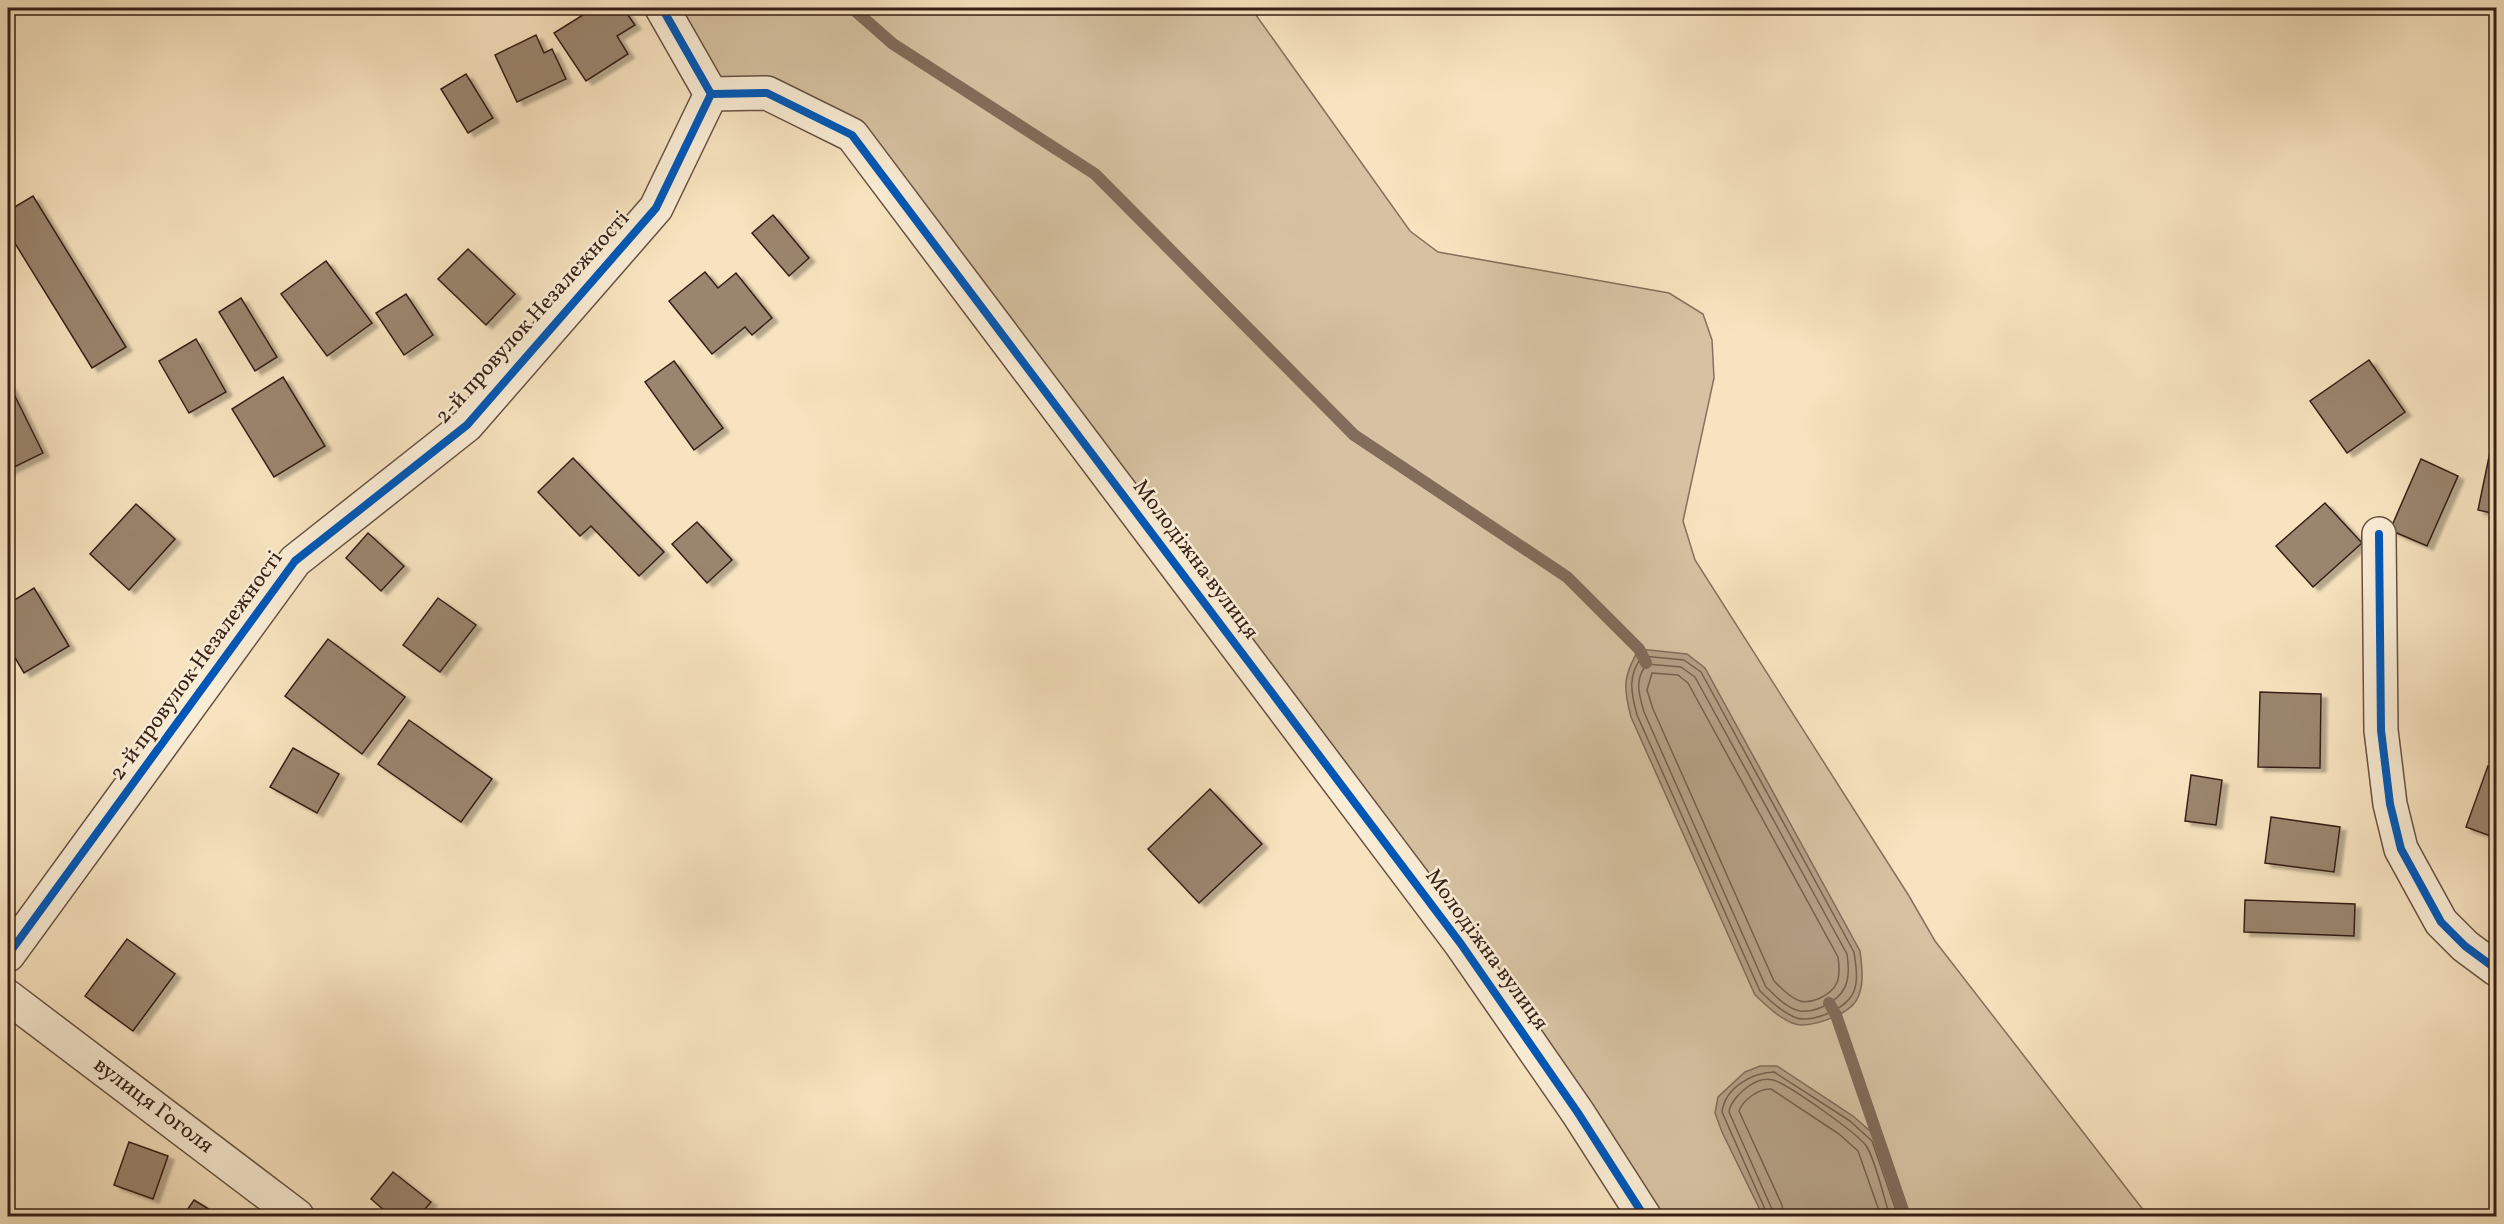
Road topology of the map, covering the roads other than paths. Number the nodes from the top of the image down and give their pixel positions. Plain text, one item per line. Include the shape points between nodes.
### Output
1 (662, 8) edge
2 (711, 94) junction
3 (2379, 534) dead end
4 (8, 955) edge
5 (2496, 969) edge
6 (8, 997) edge
7 (297, 1216) edge
8 (1644, 1216) edge

1 - 2 street
2 - 4 street, 2-й провулок Незалежності via 656,208 467,425 295,561
2 - 8 street, Молодіжна вулиця via 767,93 852,135 1461,944
3 - 5 street via 2381,730 2390,804 2401,849 2441,922
6 - 7 street, вулиця Гоголя

